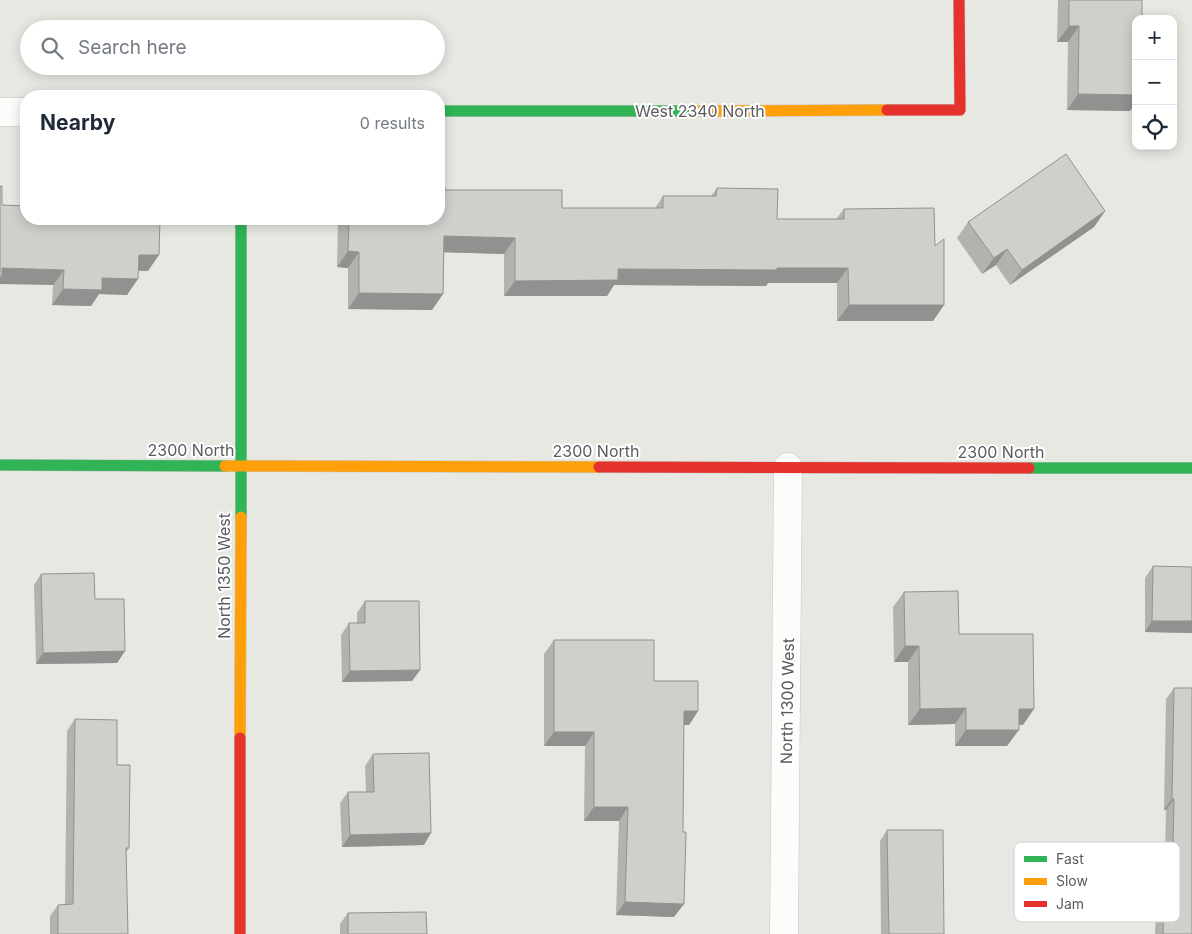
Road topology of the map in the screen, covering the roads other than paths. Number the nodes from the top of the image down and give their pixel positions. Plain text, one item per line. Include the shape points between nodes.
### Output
1 (960, 0) edge
2 (445, 111) edge
3 (0, 112) edge
4 (20, 112) edge
5 (241, 225) edge
6 (0, 465) edge
7 (240, 466) junction
8 (788, 468) junction
9 (1192, 468) edge
10 (240, 934) edge
11 (784, 934) edge

1 - 2 street, West 2340 North via 960,110
3 - 4 street
5 - 7 street, North 1350 West
6 - 7 street, 2300 North
7 - 8 street, 2300 North
7 - 10 street, North 1350 West
8 - 9 street, 2300 North
8 - 11 street, North 1300 West

